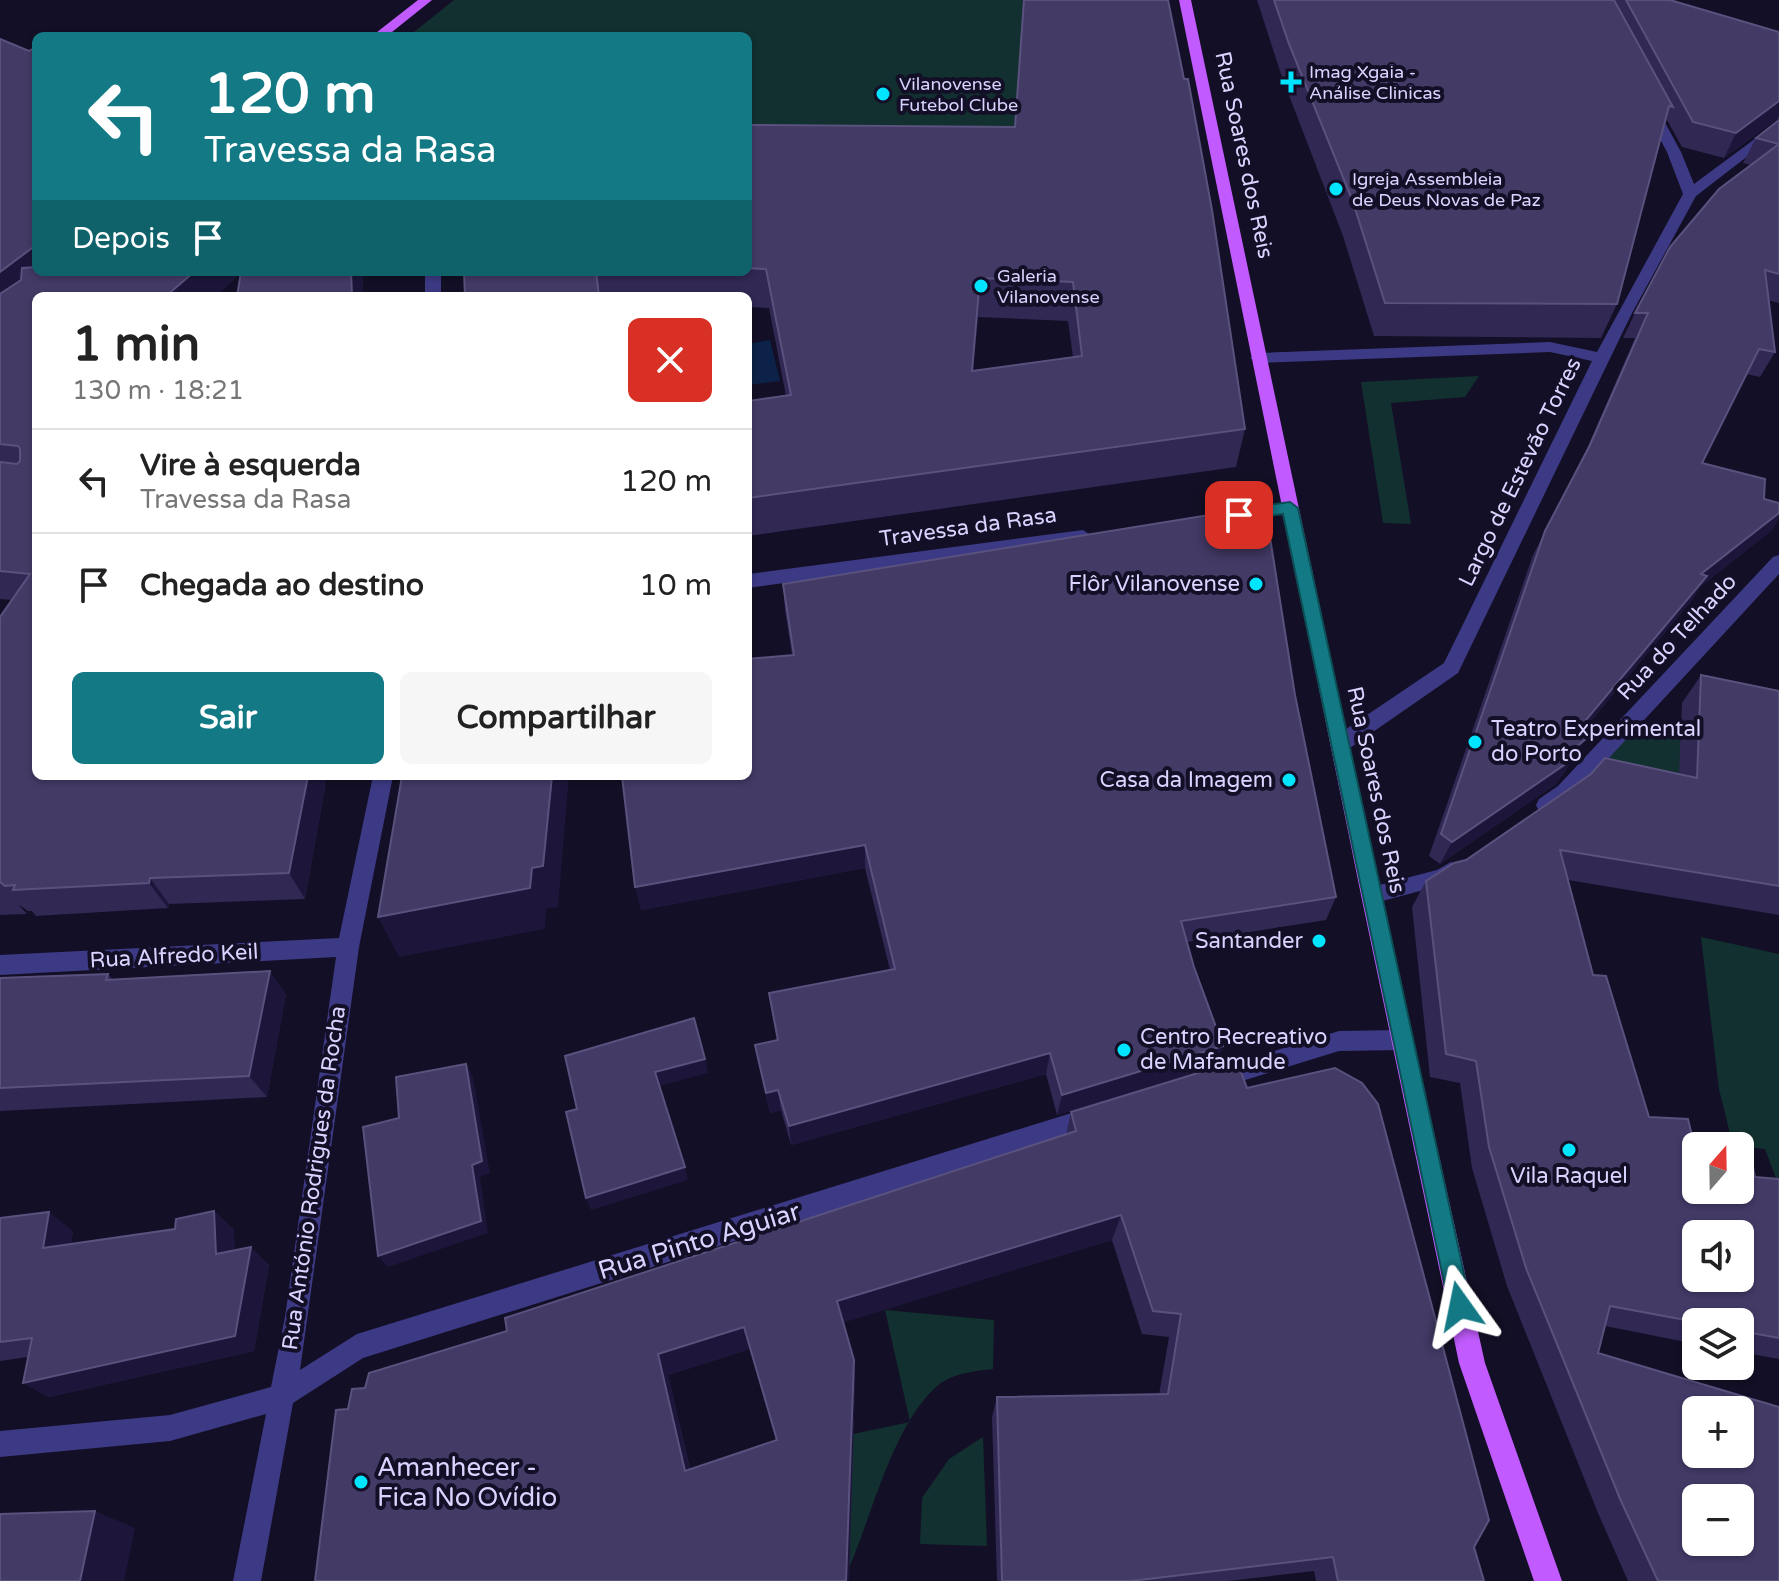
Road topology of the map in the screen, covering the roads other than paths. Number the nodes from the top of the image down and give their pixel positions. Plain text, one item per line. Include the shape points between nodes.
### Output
1 (426, 0) edge
2 (1185, 0) edge
3 (384, 32) edge
4 (1644, 97) edge
5 (1779, 125) edge
6 (1690, 194) junction
7 (1258, 358) junction
8 (1603, 358) junction
9 (1290, 508) junction
10 (1223, 517) edge
11 (1097, 534) edge
12 (1779, 562) edge
13 (752, 580) edge
14 (1340, 744) junction
15 (382, 780) edge
16 (1529, 818) edge
17 (1468, 860) edge
18 (1371, 895) junction
19 (348, 947) junction
20 (0, 965) edge
21 (1403, 1040) junction
22 (1187, 1088) edge
23 (1110, 1112) edge
24 (279, 1398) junction
25 (0, 1444) edge
26 (247, 1581) edge
27 (1548, 1581) edge

1 - 3 main road
2 - 7 main road, Rua Soares dos Reis
4 - 6 street
5 - 6 street
6 - 8 street
7 - 8 street, Largo de Estevão Torres via 1550,347
7 - 9 main road, Rua Soares dos Reis
8 - 14 street, Largo de Estevão Torres via 1451,668
9 - 10 street
9 - 14 main road, Rua Soares dos Reis
11 - 13 street, Travessa da Rasa
12 - 16 street, Rua do Telhado via 1565,792
14 - 18 main road, Rua Soares dos Reis
15 - 19 street, Rua António Rodrigues da Rocha
17 - 18 street via 1443,877
18 - 21 main road, Rua Soares dos Reis
19 - 20 street, Rua Alfredo Keil
19 - 24 street, Rua António Rodrigues da Rocha via 297,1317
21 - 22 street via 1339,1041
21 - 27 main road, Rua Soares dos Reis via 1472,1363
23 - 24 street, Rua Pinto Aguiar via 357,1347
24 - 25 street, Rua Pinto Aguiar via 170,1428
24 - 26 street, Rua António Rodrigues da Rocha

